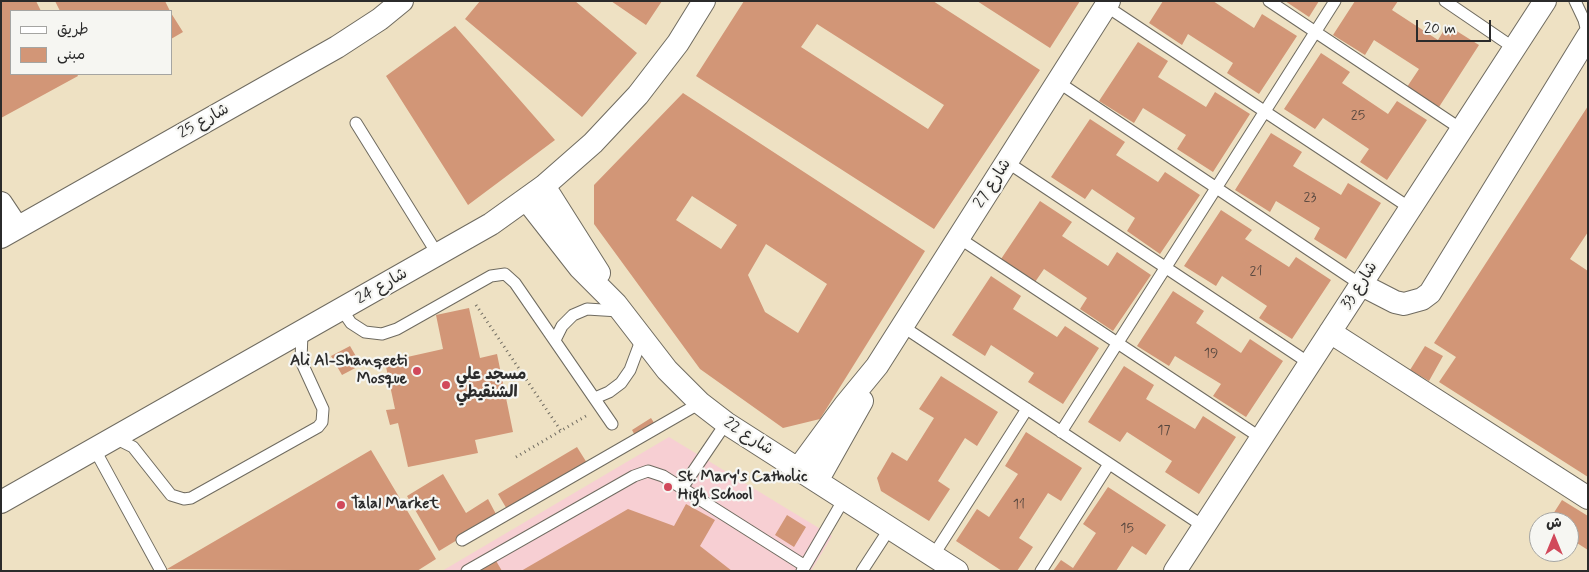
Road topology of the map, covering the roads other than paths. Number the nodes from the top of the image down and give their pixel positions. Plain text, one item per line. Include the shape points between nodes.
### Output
1 (402, 1) edge
2 (704, 1) edge
3 (1269, 1) edge
4 (1335, 1) edge
5 (1445, 1) edge
6 (1545, 1) edge
7 (1575, 1) edge
8 (1108, 4) edge
9 (1315, 32) junction
10 (1588, 36) edge
11 (1514, 48) junction
12 (1058, 82) junction
13 (1265, 111) junction
14 (356, 123) dead end
15 (1461, 129) junction
16 (1007, 162) junction
17 (544, 186) junction
18 (1216, 188) junction
19 (526, 199) junction
20 (1, 203) edge
21 (1410, 208) junction
22 (9, 232) edge
23 (959, 238) junction
24 (438, 255) junction
25 (1166, 267) junction
26 (1360, 284) junction
27 (619, 308) junction
28 (342, 310) junction
29 (902, 326) junction
30 (1330, 332) junction
31 (302, 333) junction
32 (642, 338) junction
33 (555, 340) junction
34 (1117, 343) junction
35 (1309, 363) junction
36 (598, 403) junction
37 (700, 403) junction
38 (1027, 409) junction
39 (726, 423) junction
40 (612, 424) dead end
41 (1061, 432) junction
42 (115, 438) junction
43 (1261, 438) junction
44 (95, 450) junction
45 (1109, 464) junction
46 (808, 475) junction
47 (682, 488) junction
48 (1588, 498) edge
49 (844, 499) junction
50 (1, 502) edge
51 (1204, 526) junction
52 (890, 528) junction
53 (462, 540) dead end
54 (933, 556) junction
55 (804, 569) edge
56 (161, 571) edge
57 (467, 571) edge
58 (862, 571) edge
59 (958, 571) edge
60 (1041, 571) edge
61 (1174, 571) edge

1 - 22 street, شارع 25 via 337,47
2 - 17 street, شارع 24 via 678,43 638,95
3 - 9 lane
4 - 9 lane
5 - 11 lane
6 - 11 street, شارع 33
7 - 10 lane
8 - 12 street, شارع 27
8 - 13 lane
9 - 13 lane
9 - 15 lane
10 - 26 street via 1430,293 1404,304
11 - 15 street, شارع 33
12 - 16 street, شارع 27
12 - 18 lane
13 - 18 lane
13 - 21 lane
14 - 24 lane
15 - 21 street, شارع 33
16 - 23 street, شارع 27
16 - 25 lane
17 - 19 street, شارع 24
17 - 27 street, شارع 22
18 - 25 lane
18 - 26 lane
19 - 24 street, شارع 24
19 - 27 street, شارع 22 via 580,268
20 - 22 street
21 - 26 street, شارع 33
23 - 29 street, شارع 27
23 - 34 lane
24 - 28 street, شارع 24
25 - 34 lane
25 - 35 lane
26 - 30 street, شارع 33
27 - 32 street, شارع 22
27 - 33 lane via 587,309 573,315
28 - 31 street, شارع 24
28 - 33 lane via 351,324 365,332 382,334 397,329 491,276 505,274 515,283
29 - 38 lane
29 - 46 street, شارع 27 via 878,366 845,405
30 - 35 street, شارع 33
30 - 48 street
31 - 42 street, شارع 24
31 - 42 lane via 302,361 323,409 322,422 318,427 184,500 171,495 133,447
32 - 36 lane via 630,370
32 - 37 street, شارع 22 via 667,370
33 - 36 lane
34 - 41 lane
34 - 43 lane
35 - 43 street, شارع 33
36 - 40 lane
37 - 39 street, شارع 22
37 - 53 lane
38 - 41 lane
38 - 54 lane
39 - 46 street, شارع 22
39 - 47 lane
41 - 45 lane
42 - 44 street, شارع 24
43 - 51 street, شارع 33
44 - 50 street, شارع 24
44 - 56 lane
45 - 51 lane
45 - 60 lane
46 - 49 street, شارع 22
47 - 55 lane
47 - 57 lane via 656,472 640,472
49 - 52 street, شارع 22
49 - 55 lane
51 - 61 street, شارع 33
52 - 54 street, شارع 22
52 - 58 lane
54 - 59 street, شارع 22

